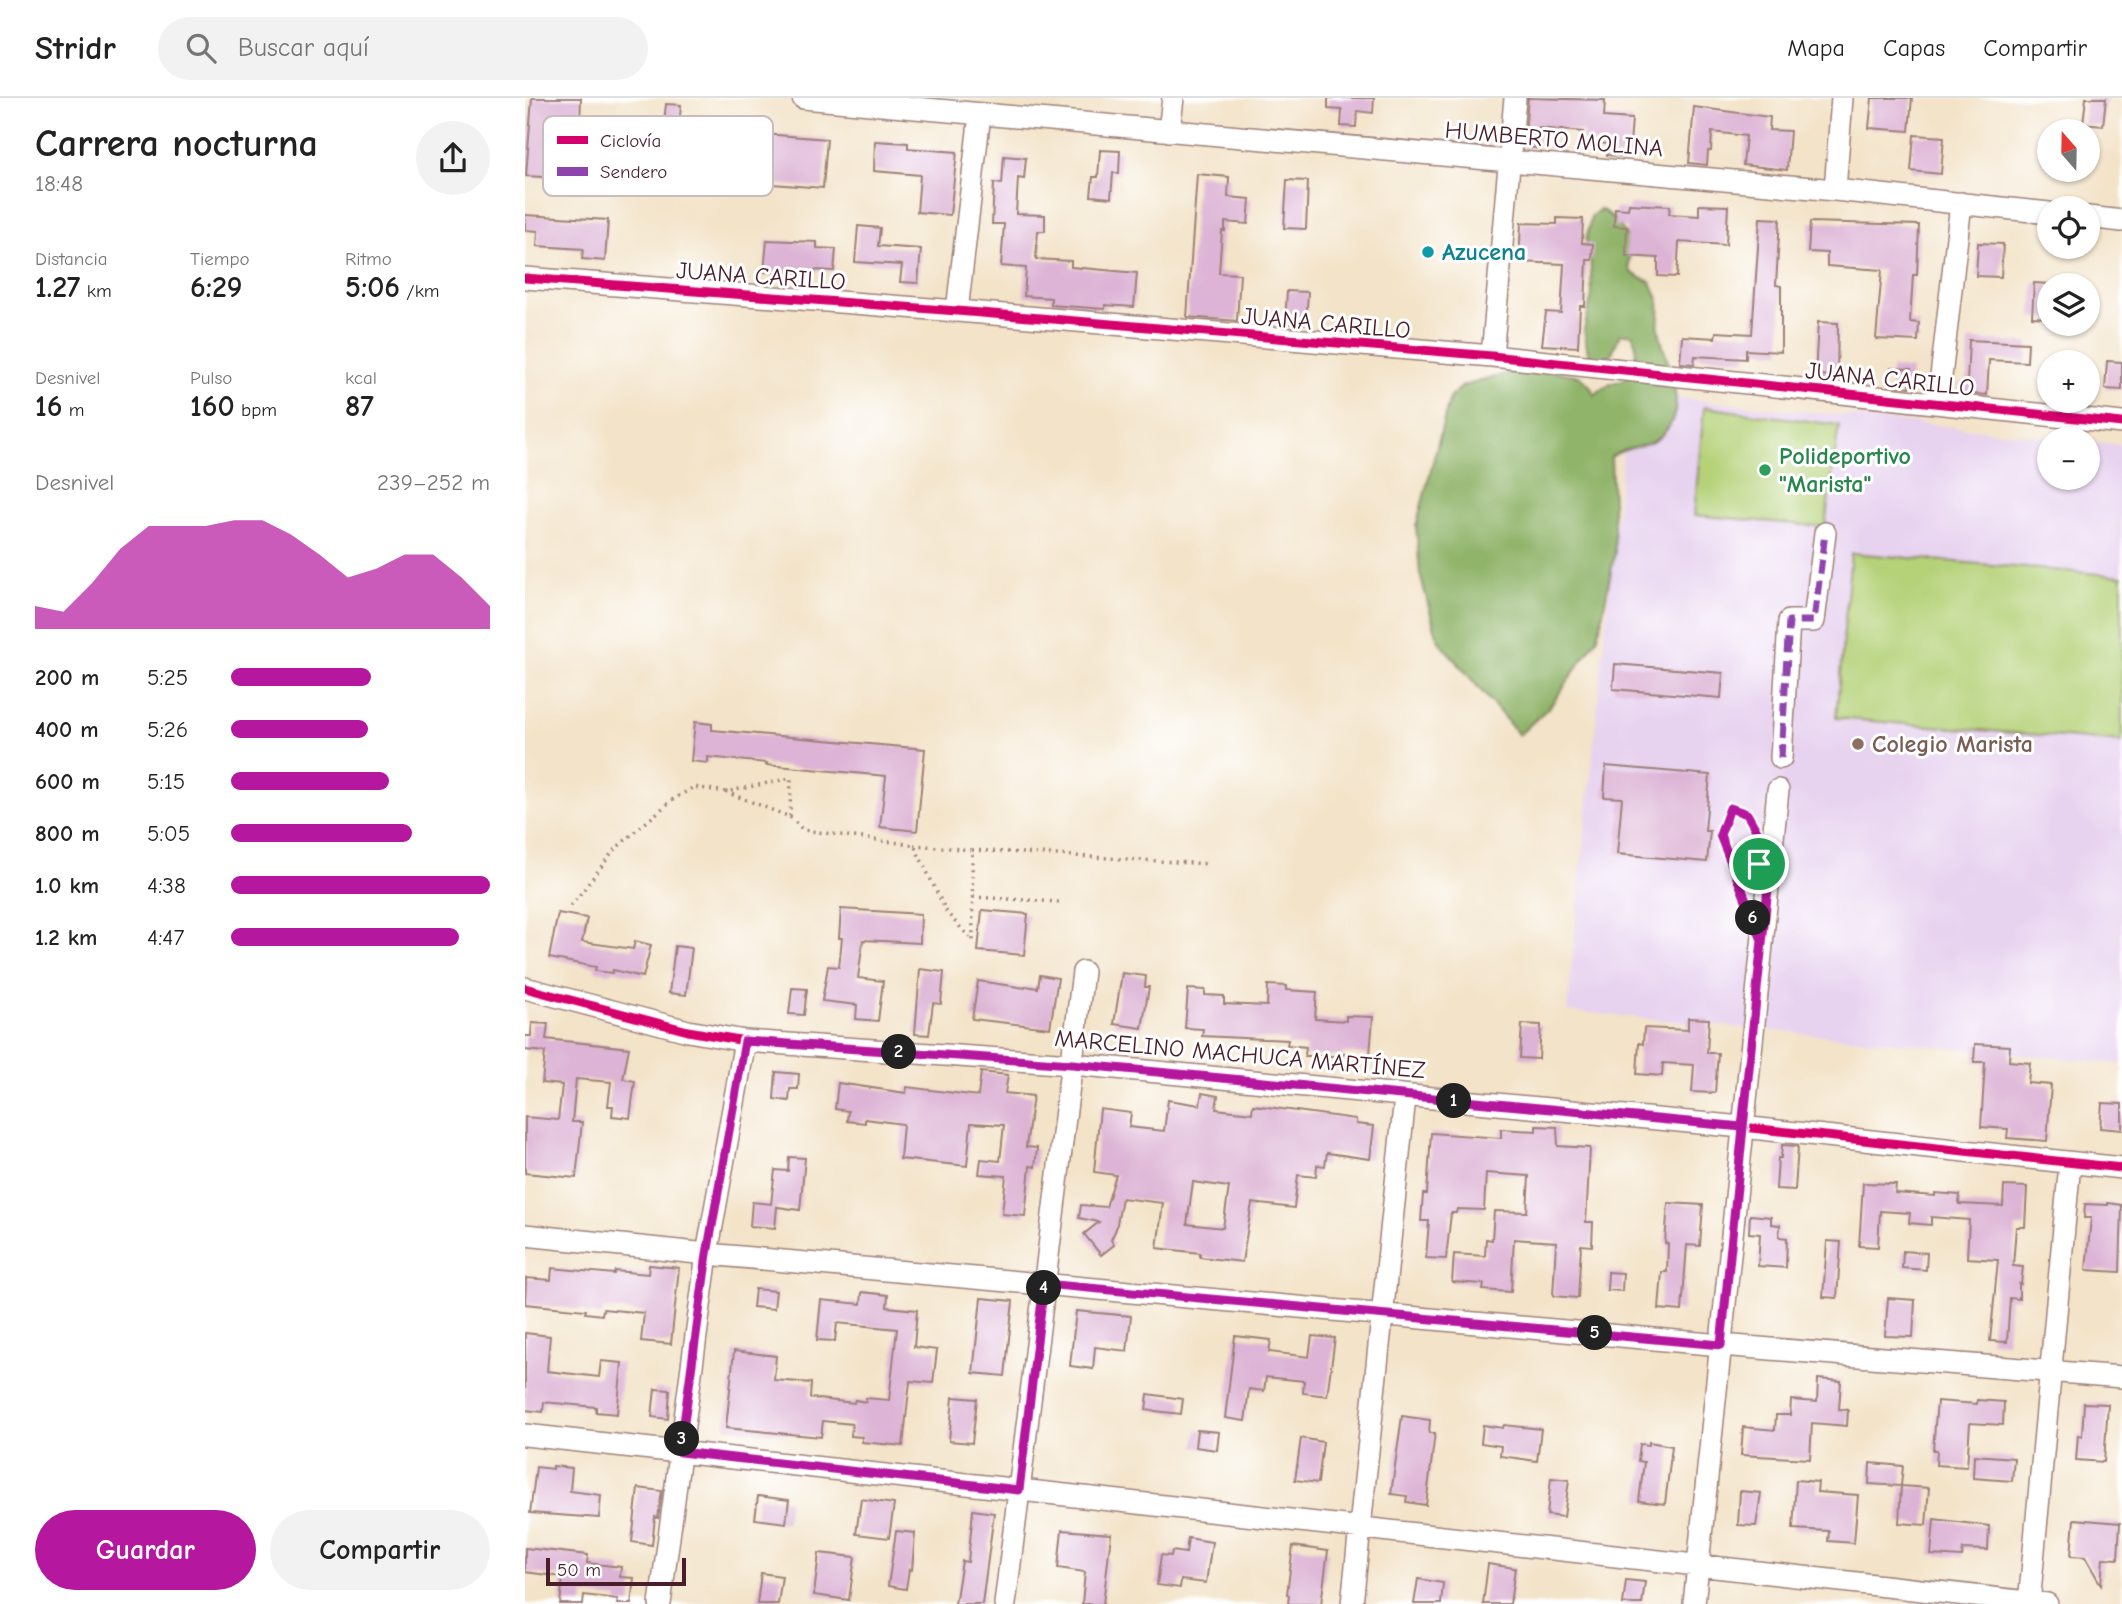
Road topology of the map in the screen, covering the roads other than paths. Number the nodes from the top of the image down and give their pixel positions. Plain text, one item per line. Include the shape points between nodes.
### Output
1 (803, 98) edge
2 (1173, 98) edge
3 (1515, 98) edge
4 (1842, 98) edge
5 (834, 99) edge
6 (980, 114) junction
7 (1169, 131) junction
8 (1509, 162) junction
9 (1835, 190) junction
10 (1961, 203) junction
11 (2037, 212) edge
12 (2100, 219) edge
13 (2122, 221) edge
14 (525, 278) edge
15 (957, 311) junction
16 (1492, 356) junction
17 (1938, 404) junction
18 (2122, 423) edge
19 (1825, 533) dead end
20 (1781, 758) dead end
21 (1778, 790) dead end
22 (1083, 972) dead end
23 (525, 988) edge
24 (745, 1041) junction
25 (1072, 1064) junction
26 (1405, 1097) junction
27 (1742, 1127) junction
28 (2070, 1163) junction
29 (2122, 1168) edge
30 (525, 1235) edge
31 (707, 1254) junction
32 (1044, 1284) junction
33 (1382, 1314) junction
34 (1721, 1345) junction
35 (2050, 1371) junction
36 (2122, 1377) edge
37 (525, 1435) edge
38 (680, 1452) junction
39 (1019, 1490) junction
40 (1360, 1527) junction
41 (1698, 1565) junction
42 (2035, 1603) edge
43 (660, 1604) edge
44 (1005, 1604) edge
45 (1352, 1604) edge
46 (1694, 1604) edge

1 - 5 street, HUMBERTO MOLINA
2 - 7 street
3 - 8 street
4 - 9 street
5 - 6 street, HUMBERTO MOLINA
6 - 7 street, HUMBERTO MOLINA
6 - 15 street
7 - 8 street, HUMBERTO MOLINA
8 - 9 street, HUMBERTO MOLINA
8 - 16 street
9 - 10 street, HUMBERTO MOLINA
10 - 11 street, HUMBERTO MOLINA
10 - 17 street
12 - 13 street
14 - 15 street, JUANA CARILLO
15 - 16 street, JUANA CARILLO
16 - 17 street, JUANA CARILLO
17 - 18 street, JUANA CARILLO
19 - 20 street via 1814,621 1789,621
21 - 27 street
22 - 25 street
23 - 24 street, MARCELINO MACHUCA MARTÍNEZ via 688,1031
24 - 25 street, MARCELINO MACHUCA MARTÍNEZ
24 - 31 street
25 - 26 street, MARCELINO MACHUCA MARTÍNEZ
25 - 32 street
26 - 27 street, MARCELINO MACHUCA MARTÍNEZ
26 - 33 street
27 - 28 street, MARCELINO MACHUCA MARTÍNEZ
27 - 34 street
28 - 29 street, MARCELINO MACHUCA MARTÍNEZ
28 - 35 street
30 - 31 street
31 - 32 street
31 - 38 street
32 - 33 street
32 - 39 street
33 - 34 street
33 - 40 street
34 - 35 street
34 - 41 street
35 - 36 street
35 - 42 street
37 - 38 street
38 - 39 street
38 - 43 street
39 - 40 street
39 - 44 street
40 - 41 street
40 - 45 street
41 - 42 street
41 - 46 street

